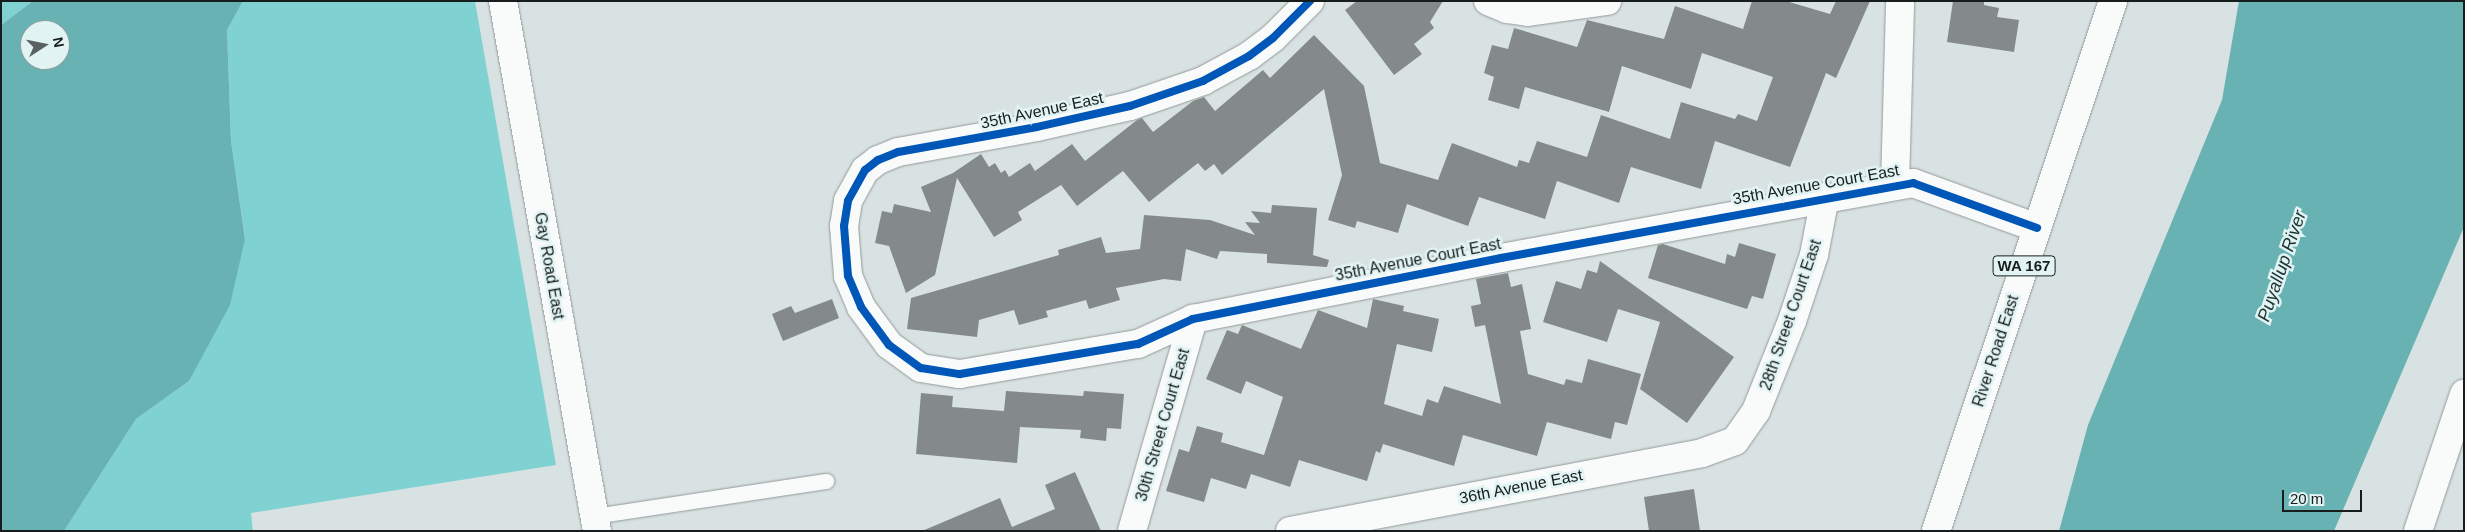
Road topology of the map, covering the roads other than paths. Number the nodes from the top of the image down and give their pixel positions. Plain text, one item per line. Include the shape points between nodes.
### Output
1 (503, 1) edge
2 (1310, 1) edge
3 (1488, 1) edge
4 (1607, 1) edge
5 (1900, 1) edge
6 (2113, 1) edge
7 (1895, 185) junction
8 (1825, 197) junction
9 (2037, 228) junction
10 (848, 276) joint
11 (1193, 319) junction
12 (2464, 394) edge
13 (1745, 429) joint
14 (826, 480) dead end
15 (596, 523) edge
16 (1132, 531) edge
17 (1290, 531) edge
18 (1936, 531) edge
19 (2418, 531) edge

1 - 15 street, Gay Road East
2 - 10 street, 35th Avenue East via 1273,38 1249,56 1203,81 1165,96 1056,123 928,146 878,160 865,170 848,201 844,226
3 - 4 street via 1507,9 1528,12
5 - 7 street
6 - 9 street, River Road East / WA 167
7 - 8 street, 35th Avenue Court East
7 - 9 street, 35th Avenue Court East via 1913,182 1927,185
8 - 11 street, 35th Avenue Court East
8 - 13 street, 28th Street Court East via 1814,255 1795,312 1756,411
9 - 18 street, River Road East / WA 167
10 - 11 street, 35th Avenue Court East via 861,307 889,346 921,368 941,373 960,374 1138,344
11 - 16 street, 30th Street Court East
12 - 19 street
13 - 17 street, 36th Avenue East via 1735,441 1702,452
14 - 15 lane

